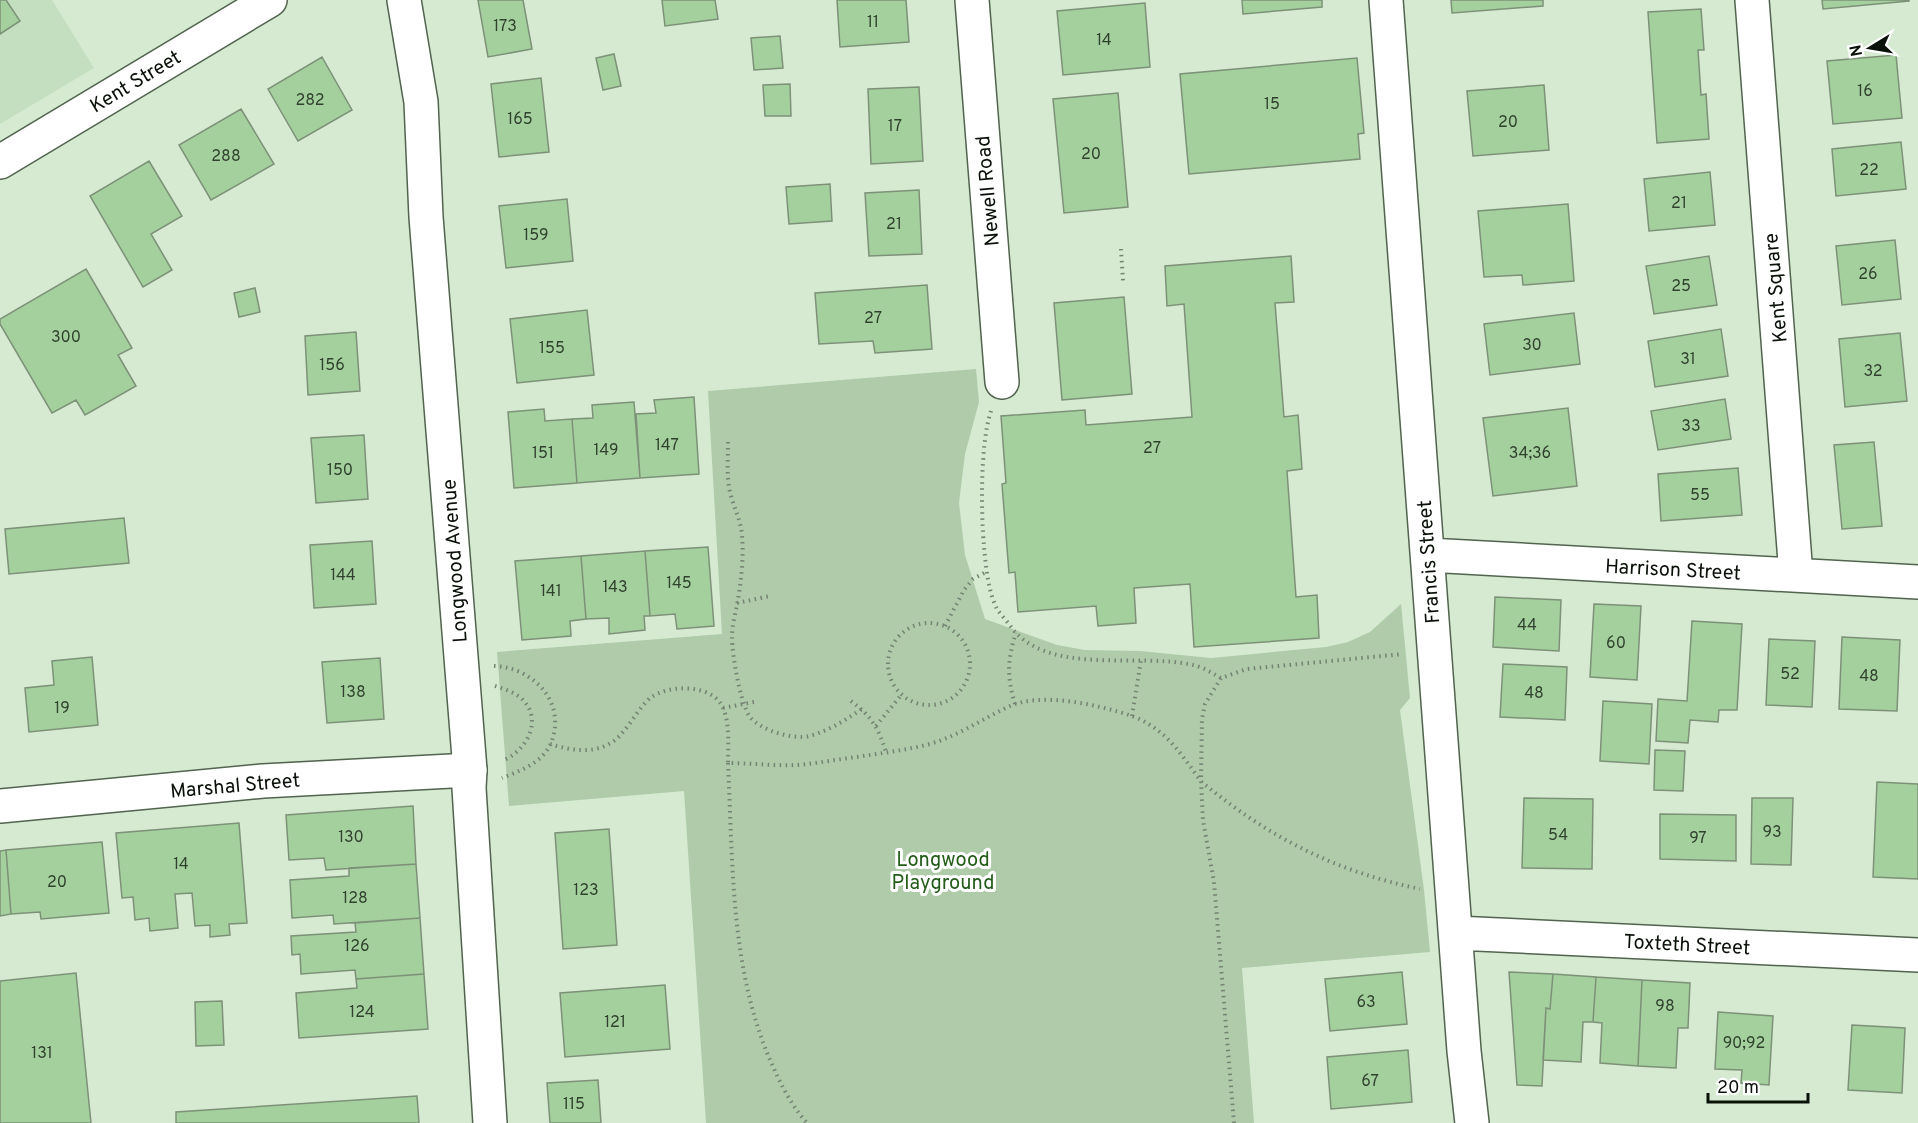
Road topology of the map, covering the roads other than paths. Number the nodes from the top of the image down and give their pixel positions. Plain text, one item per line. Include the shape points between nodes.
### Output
1 (270, 0) edge
2 (404, 0) edge
3 (972, 0) edge
4 (1386, 0) edge
5 (1752, 0) edge
6 (0, 162) edge
7 (1002, 382) road end
8 (1428, 555) junction
9 (1796, 575) junction
10 (1918, 582) edge
11 (487, 772) junction
12 (0, 806) edge
13 (1456, 933) junction
14 (1918, 955) edge
15 (490, 1123) edge
16 (1472, 1123) edge

1 - 6 street, Kent Street
2 - 11 street, Longwood Avenue via 421,102 426,217
3 - 7 street, Newell Road
4 - 8 street, Francis Street
5 - 9 street, Kent Square
8 - 9 street, Harrison Street
8 - 13 street, Francis Street
9 - 10 street, Harrison Street
11 - 12 street, Marshal Street via 263,781
11 - 15 street, Longwood Avenue via 469,788
13 - 14 street, Toxteth Street
13 - 16 street, Francis Street

